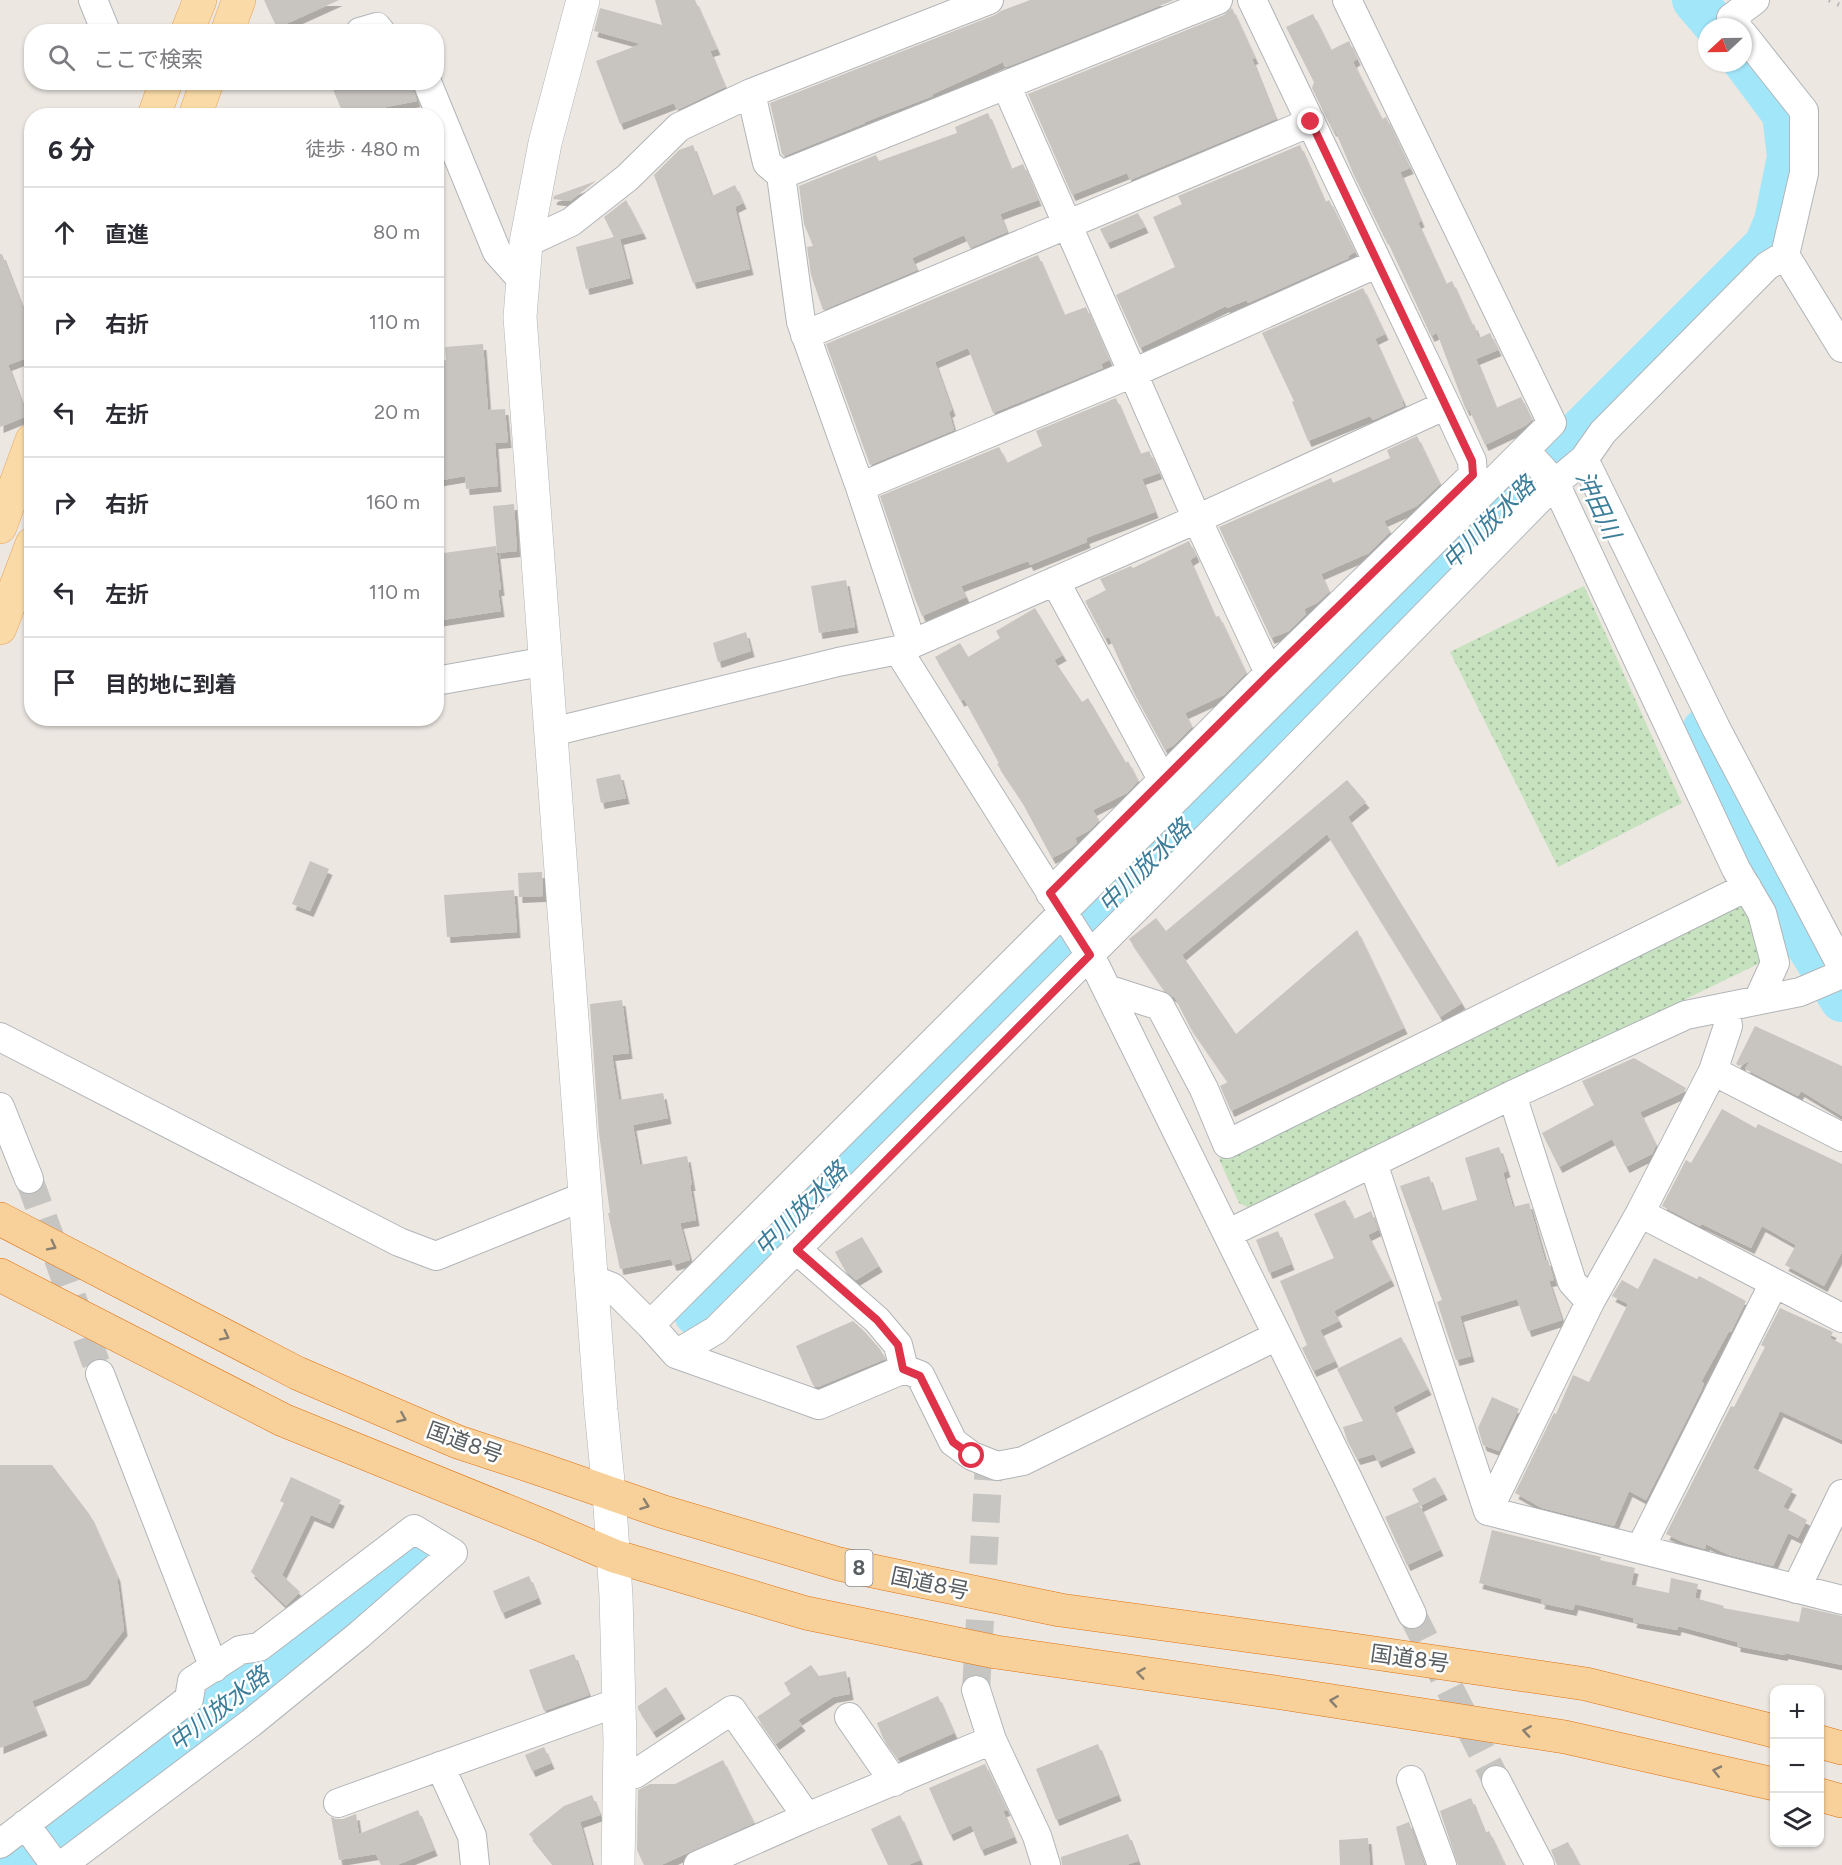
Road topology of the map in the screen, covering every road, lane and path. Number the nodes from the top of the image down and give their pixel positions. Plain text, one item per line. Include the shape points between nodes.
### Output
1 (93, 0) edge
2 (200, 0) edge
3 (239, 0) edge
4 (584, 0) edge
5 (989, 0) edge
6 (1218, 0) edge
7 (1252, 0) edge
8 (1347, 0) edge
9 (1755, 0) edge
10 (1731, 18) edge
11 (103, 24) edge
12 (190, 24) edge
13 (230, 24) edge
14 (1752, 45) edge
15 (1006, 85) junction
16 (163, 90) edge
17 (204, 90) edge
18 (430, 90) edge
19 (751, 93) junction
20 (157, 108) edge
21 (198, 108) edge
22 (438, 108) edge
23 (1311, 122) junction
24 (444, 123) edge
25 (782, 175) junction
26 (1068, 226) junction
27 (526, 243) junction
28 (1785, 255) junction
29 (1378, 263) junction
30 (523, 281) junction
31 (806, 335) junction
32 (1842, 348) edge
33 (1133, 373) junction
34 (1446, 405) junction
35 (1525, 450) junction
36 (1584, 459) junction
37 (24, 462) edge
38 (1555, 483) junction
39 (860, 486) junction
40 (1197, 519) junction
41 (0, 527) edge
42 (1629, 551) junction
43 (1593, 563) junction
44 (24, 565) edge
45 (1055, 581) junction
46 (0, 628) edge
47 (905, 647) junction
48 (547, 661) junction
49 (1269, 674) junction
50 (444, 680) edge
51 (552, 732) junction
52 (1163, 781) junction
53 (1747, 888) junction
54 (1061, 910) junction
55 (1088, 951) junction
56 (1842, 968) edge
57 (1842, 974) edge
58 (1107, 989) junction
59 (1758, 1000) junction
60 (1725, 1007) junction
61 (0, 1037) edge
62 (1713, 1071) junction
63 (1512, 1095) junction
64 (0, 1107) edge
65 (1842, 1137) edge
66 (1227, 1144) junction
67 (1373, 1163) junction
68 (1194, 1164) junction
69 (28, 1179) tunnel mouth
70 (585, 1196) junction
71 (1640, 1213) junction
72 (0, 1220) edge
73 (1228, 1233) junction
74 (797, 1250) junction
75 (0, 1275) edge
76 (592, 1279) junction
77 (1774, 1282) junction
78 (1590, 1302) junction
79 (1842, 1318) edge
80 (651, 1325) junction
81 (1276, 1336) junction
82 (676, 1354) junction
83 (903, 1369) junction
84 (100, 1374) tunnel mouth
85 (609, 1492) junction
86 (1842, 1494) edge
87 (1488, 1511) junction
88 (1640, 1549) junction
89 (614, 1556) junction
90 (1796, 1589) junction
91 (1842, 1600) edge
92 (1412, 1614) tunnel mouth
93 (214, 1668) junction
94 (976, 1690) tunnel mouth
95 (619, 1702) junction
96 (849, 1717) dead end
97 (1770, 1730) edge
98 (992, 1740) junction
99 (1824, 1743) edge
100 (1842, 1748) edge
101 (440, 1766) junction
102 (620, 1776) junction
103 (1411, 1780) dead end
104 (1496, 1780) tunnel mouth
105 (894, 1782) junction
106 (1770, 1783) edge
107 (1824, 1796) edge
108 (1842, 1801) edge
109 (338, 1803) dead end
110 (807, 1817) junction
111 (25, 1825) junction
112 (0, 1844) edge
113 (55, 1865) edge
114 (62, 1865) edge
115 (475, 1865) edge
116 (618, 1865) edge
117 (698, 1865) edge
118 (1046, 1865) edge
119 (1442, 1865) edge
120 (1540, 1865) edge

1 - 11 street
2 - 12 main road
3 - 13 main road
4 - 27 street via 545,143
5 - 19 street
6 - 15 street
7 - 23 street
8 - 35 street via 1552,423
9 - 10 street
14 - 28 street via 1804,111 1804,173
15 - 25 street
15 - 26 street
16 - 20 main road
17 - 21 main road
18 - 22 street
19 - 25 street via 767,163
19 - 27 street via 679,127 627,178 571,222
23 - 26 street
23 - 29 street
24 - 30 street via 497,252
25 - 31 street via 801,322
26 - 31 street
26 - 33 street
27 - 30 street
28 - 32 street
28 - 36 street via 1767,266 1603,432
29 - 33 street
29 - 34 street
30 - 48 street via 520,317
31 - 39 street
33 - 39 street
33 - 40 street
34 - 40 street
34 - 49 street via 1472,461 1473,475
35 - 38 street
35 - 54 street
36 - 38 street
36 - 42 street
37 - 41 main road
38 - 43 street
38 - 55 street
39 - 47 street
40 - 45 street
40 - 49 street
42 - 43 street
42 - 56 street via 1716,728
43 - 53 street
44 - 46 main road
45 - 47 street
45 - 52 street
47 - 51 street
47 - 54 street
48 - 50 street
48 - 51 street
49 - 52 street
51 - 70 street
52 - 54 street
53 - 59 street via 1762,913 1775,963
53 - 66 street
54 - 55 street
54 - 80 street
55 - 58 street
55 - 74 street
57 - 59 street via 1800,992
58 - 66 street via 1160,1006 1204,1089
58 - 68 street
59 - 60 street
60 - 62 street via 1728,1026
60 - 63 street via 1686,1014
61 - 70 street via 389,1237 436,1256
62 - 65 street
62 - 71 street
63 - 67 street
63 - 78 street via 1572,1282
64 - 69 street
66 - 68 street
67 - 73 street
67 - 87 street
68 - 73 street
70 - 76 street
71 - 77 street
71 - 78 street
72 -> 85 highway, 国道8号 / 8 via 297,1373 458,1442
73 - 81 street
74 - 82 street via 716,1330
74 - 83 street via 877,1320 898,1345
75 - 89 highway, 国道8号 via 283,1420
76 - 80 street via 612,1287
76 - 85 street
77 - 79 street
77 - 88 street
78 - 87 street
80 - 82 street
81 - 83 street via 1023,1461 997,1466 972,1456 953,1442 920,1376
81 - 92 street
82 - 83 street via 819,1405
84 - 93 street
85 - 89 street
85 -> 97 highway, 国道8号 / 8 via 839,1564 1060,1611 1586,1684
86 - 90 street
87 - 88 street
88 - 90 street
89 - 95 street
106 -> 89 highway, 国道8号 via 1565,1737 996,1652 806,1613
90 - 91 street
93 - 111 street via 192,1681 189,1699
93 - 114 street via 240,1650 259,1647 414,1529 453,1552 251,1723
94 - 98 street
95 - 101 street
95 - 102 street
96 - 105 street
98 - 105 street
98 - 118 street via 1037,1836
99 - 100 highway
101 - 109 street
101 - 115 street via 472,1836
102 - 110 street via 635,1774 732,1710
102 - 116 street
103 - 119 street
104 - 120 street
105 - 110 street
107 - 108 highway
110 - 117 street
111 - 112 street
111 - 113 street

